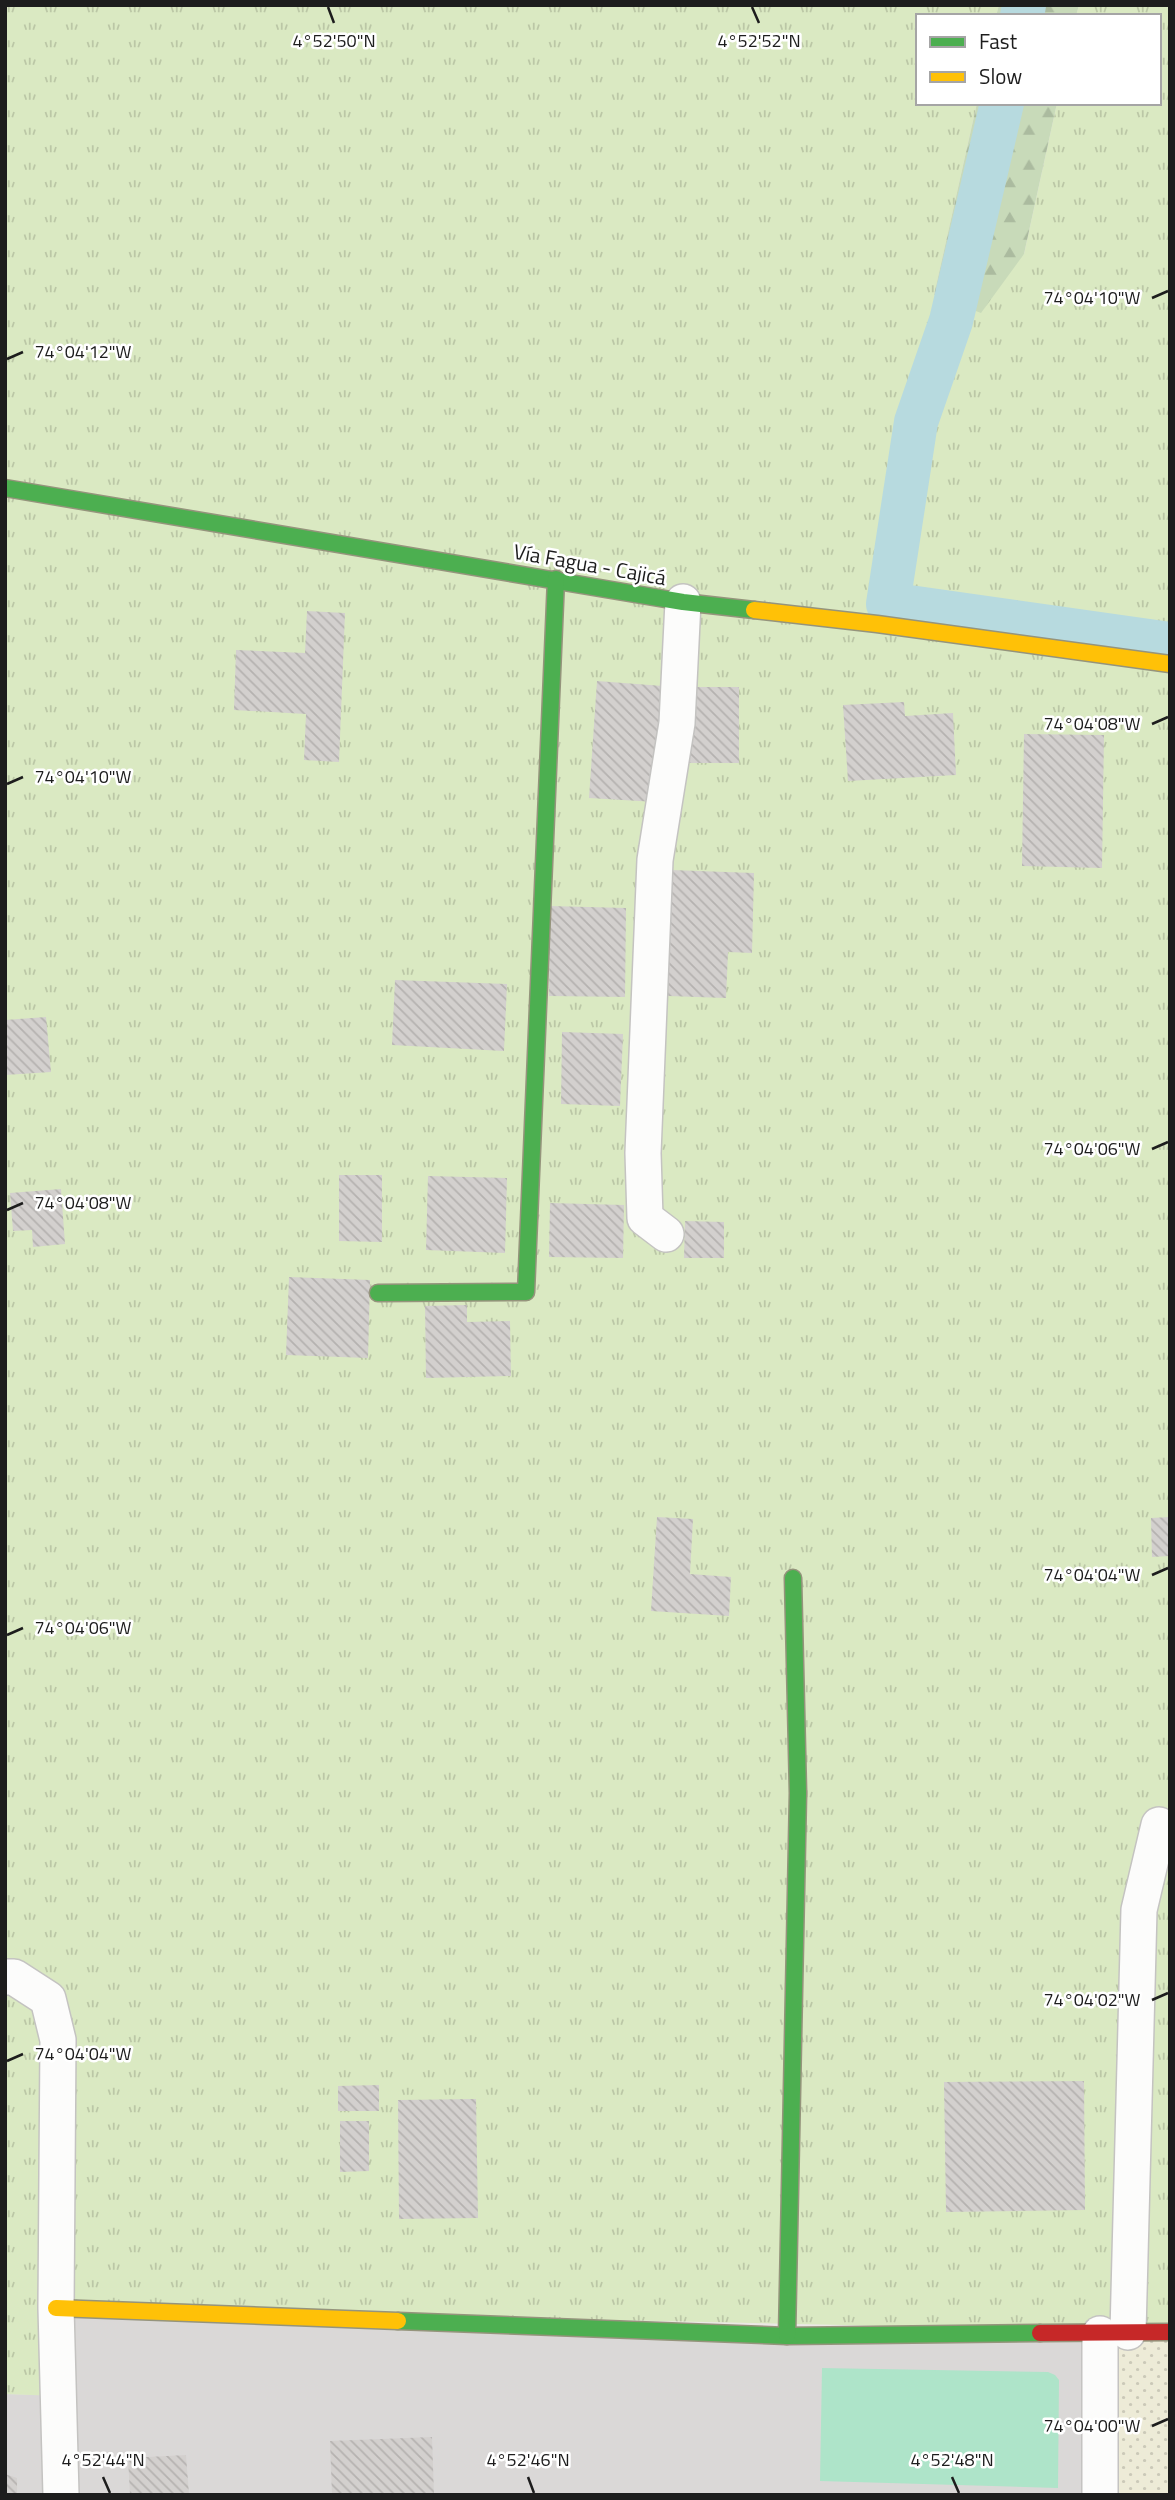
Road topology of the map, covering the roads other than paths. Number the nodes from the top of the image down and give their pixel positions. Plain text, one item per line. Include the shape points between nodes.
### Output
1 (5, 488) edge
2 (556, 579) junction
3 (683, 602) junction
4 (1170, 664) edge
5 (666, 1234) dead end
6 (378, 1293) dead end
7 (793, 1577) dead end
8 (1159, 1825) dead end
9 (5, 1977) edge
10 (56, 2308) junction
11 (1170, 2332) edge
12 (1114, 2333) junction
13 (787, 2336) junction
14 (61, 2495) edge
15 (1100, 2495) edge

1 - 2 street, Vía Fagua - Cajicá
2 - 3 street, Vía Fagua - Cajicá
2 - 6 street via 526,1292
3 - 4 street, Vía Fagua - Cajicá
3 - 5 street via 677,723 655,860 643,1153 645,1218
7 - 13 street via 798,1793
8 - 12 street via 1139,1910
9 - 10 street via 14,1977 48,1999 58,2040
10 - 13 street
10 - 14 street
11 - 12 street
12 - 13 street
12 - 15 street

